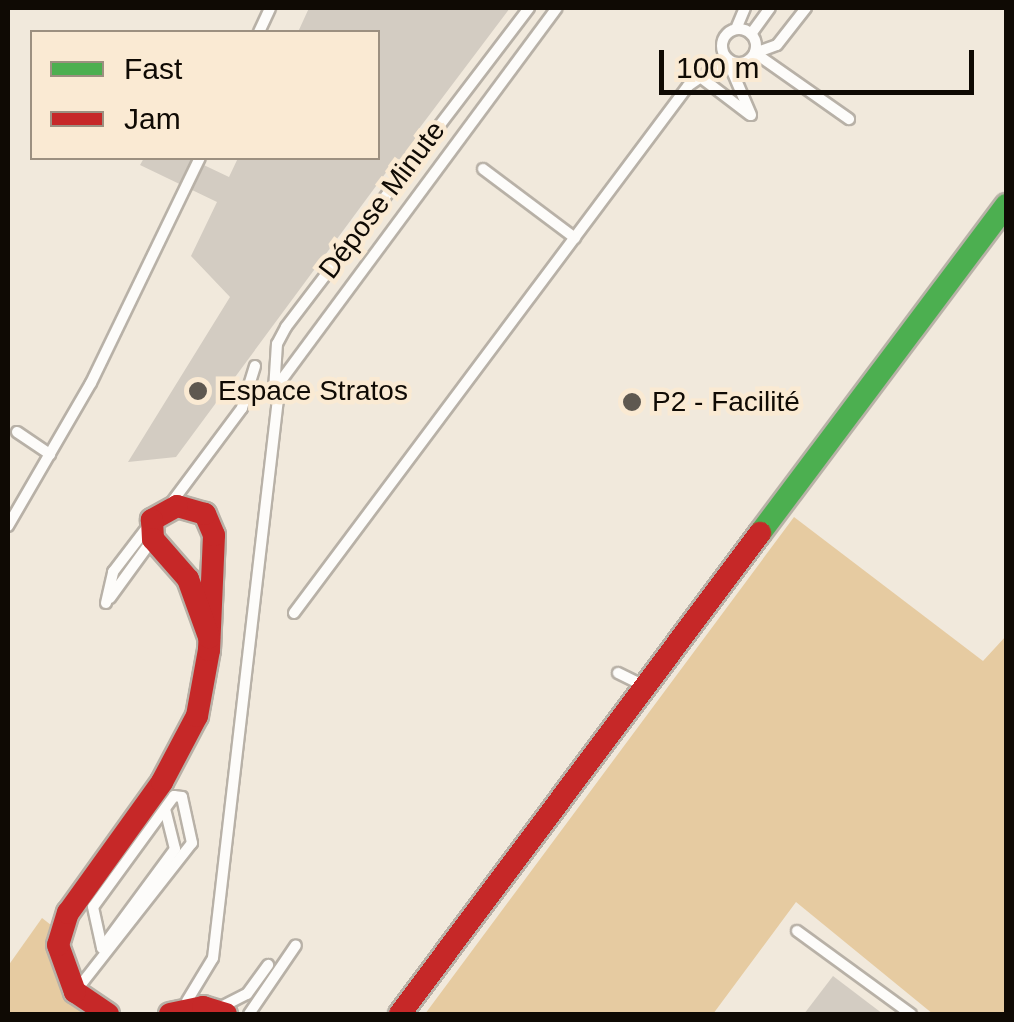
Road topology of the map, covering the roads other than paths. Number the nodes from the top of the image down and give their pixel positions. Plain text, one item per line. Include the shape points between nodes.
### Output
1 (529, 8) edge
2 (557, 8) edge
3 (745, 8) edge
4 (770, 8) edge
5 (806, 8) edge
6 (736, 29) junction
7 (751, 34) junction
8 (755, 53) junction
9 (727, 59) junction
10 (699, 76) junction
11 (849, 119) dead end
12 (199, 160) edge
13 (483, 169) dead end
14 (1006, 205) edge
15 (575, 238) junction
16 (255, 366) dead end
17 (274, 406) junction
18 (17, 432) dead end
19 (50, 454) junction
20 (157, 523) junction
21 (8, 526) edge
22 (294, 614) dead end
23 (209, 637) junction
24 (618, 673) dead end
25 (646, 686) junction
26 (164, 809) junction
27 (797, 931) dead end
28 (296, 946) dead end
29 (102, 948) junction
30 (99, 964) junction
31 (268, 964) dead end
32 (75, 992) junction
33 (219, 1012) edge
34 (172, 1013) edge
35 (108, 1014) edge
36 (250, 1014) edge
37 (400, 1014) edge
38 (911, 1014) edge

1 - 17 lane, Dépose Minute via 286,326 277,344
2 - 17 lane via 292,363
3 - 6 lane
4 - 7 lane
5 - 8 lane via 777,45
6 - 7 lane
6 - 9 lane via 724,38
7 - 8 lane
8 - 9 lane via 742,63
8 - 11 lane
9 - 10 lane
9 - 10 lane via 751,115
10 - 15 lane
12 - 19 lane
13 - 15 lane
14 - 25 street
15 - 22 lane
16 - 20 lane via 242,408
17 - 34 lane via 213,958 195,995
18 - 19 lane
19 - 21 lane
20 - 20 lane via 114,572 106,602
20 - 23 street
20 - 23 street via 198,508 212,524
23 - 32 street via 197,716 180,753 61,928 60,960
24 - 25 lane
25 - 37 street
26 - 29 lane via 93,907
26 - 29 lane via 175,849
26 - 30 lane via 174,796 182,797 192,843
27 - 38 lane
28 - 36 lane
29 - 30 lane
30 - 32 lane
31 - 33 lane via 236,1003
32 - 35 street
33 - 34 street

